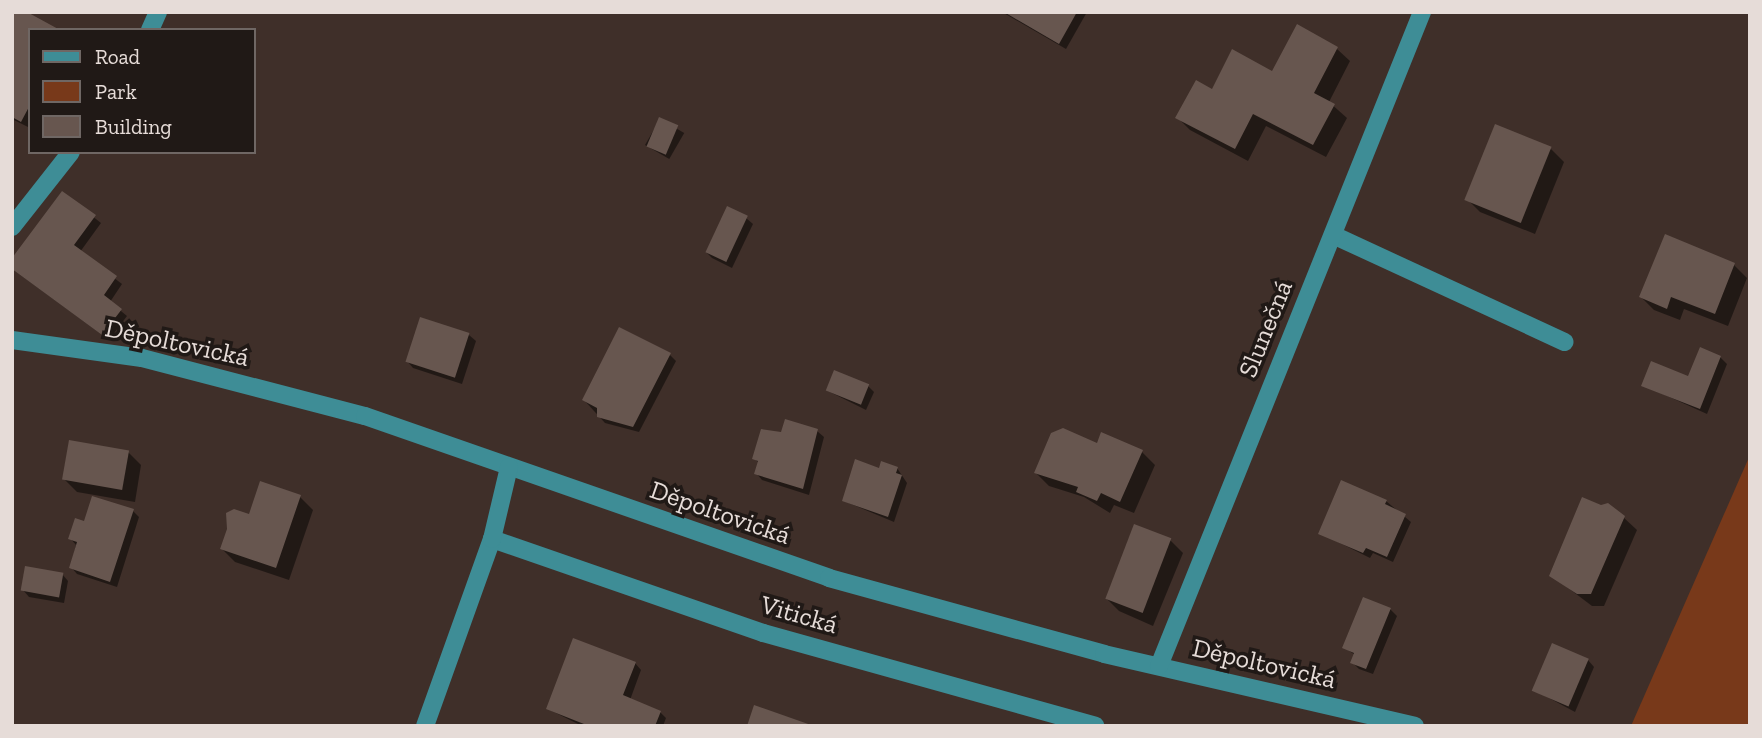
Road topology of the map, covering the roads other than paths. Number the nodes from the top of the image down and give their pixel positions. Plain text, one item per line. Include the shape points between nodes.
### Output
1 (158, 12) edge
2 (1422, 12) edge
3 (151, 28) edge
4 (69, 154) edge
5 (12, 228) edge
6 (1333, 235) junction
7 (12, 340) edge
8 (1565, 342) dead end
9 (509, 467) junction
10 (492, 540) junction
11 (1159, 666) junction
12 (425, 726) edge
13 (1095, 726) edge
14 (1415, 726) edge

1 - 3 street
2 - 6 street, Slunečná
4 - 5 street
6 - 8 street
6 - 11 street, Slunečná
7 - 9 street, Děpoltovická via 142,358 365,416
9 - 10 street
9 - 11 street, Děpoltovická via 829,578
10 - 12 street
10 - 13 street, Vitická via 763,633
11 - 14 street, Děpoltovická

